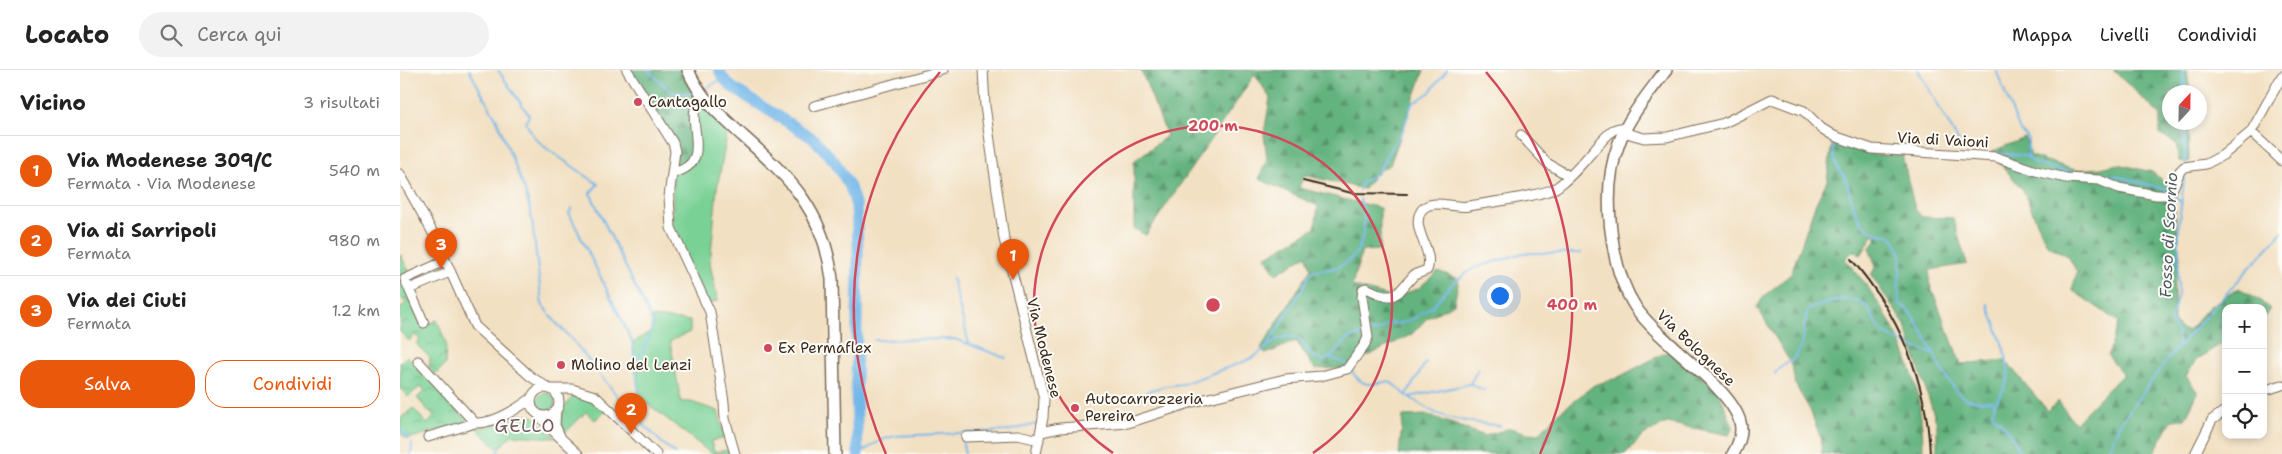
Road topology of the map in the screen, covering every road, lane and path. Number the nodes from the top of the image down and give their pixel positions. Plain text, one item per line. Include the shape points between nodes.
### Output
1 (627, 70) edge
2 (688, 70) edge
3 (943, 70) edge
4 (983, 70) edge
5 (1666, 70) edge
6 (2282, 76) edge
7 (702, 96) junction
8 (814, 106) dead end
9 (1624, 131) junction
10 (2251, 132) junction
11 (1521, 135) dead end
12 (2282, 161) edge
13 (673, 173) junction
14 (400, 174) edge
15 (1569, 176) junction
16 (445, 261) junction
17 (450, 272) junction
18 (410, 289) junction
19 (424, 323) dead end
20 (418, 361) dead end
21 (530, 376) junction
22 (2282, 385) edge
23 (549, 389) junction
24 (572, 389) junction
25 (2267, 390) edge
26 (534, 395) junction
27 (558, 407) junction
28 (515, 409) junction
29 (537, 412) junction
30 (2222, 413) edge
31 (475, 423) junction
32 (560, 436) junction
33 (1040, 436) junction
34 (428, 437) dead end
35 (966, 437) dead end
36 (578, 454) edge
37 (656, 454) edge
38 (735, 454) edge
39 (835, 454) edge
40 (1036, 454) edge
41 (1733, 454) edge
42 (2195, 454) edge

1 - 13 street via 673,143
2 - 7 main road
3 - 8 street
4 - 33 street, Via Modenese via 985,106 1005,245 1044,398
5 - 9 main road, Via Bolognese
6 - 10 street, Via di Vaioni
7 - 13 street via 694,108 696,154 688,167
7 - 39 main road via 785,174 806,200 820,226 832,279
9 - 10 street, Via di Vaioni via 1640,137 1666,137 1724,123 1772,99 1804,111 1834,136 1872,150 1996,157 2036,171 2066,178 2099,180 2156,195 2165,195 2172,190 2184,167 2206,164 2223,155
9 - 15 street via 1619,128 1613,130
9 - 41 main road, Via Bolognese via 1613,161 1610,197 1613,244 1623,282 1648,323 1730,403 1740,423 1740,441
10 - 12 street
11 - 15 street via 1547,163
13 - 38 street via 669,197 671,228 710,312 724,414
14 - 16 street
15 - 33 street via 1544,192 1466,207 1435,204 1424,207 1418,220 1429,266 1392,296 1363,289 1368,337 1347,369 1321,376 1285,379 1193,402 1128,423 1060,428
16 - 17 street
16 - 18 street via 405,279
17 - 18 street
17 - 21 street via 477,329
18 - 19 street
20 - 31 street
21 - 23 street
21 - 26 street
22 - 25 street
23 - 24 street
23 - 26 street
23 - 27 street via 557,395
24 - 27 street
24 - 37 street via 598,398
26 - 28 street
26 - 29 street via 532,406
27 - 29 street via 548,415
27 - 32 street via 555,424
28 - 29 street
28 - 31 street via 487,422
29 - 32 street
30 - 42 street via 2212,420
31 - 34 street
32 - 36 street
33 - 35 street
33 - 40 street, Via Modenese

